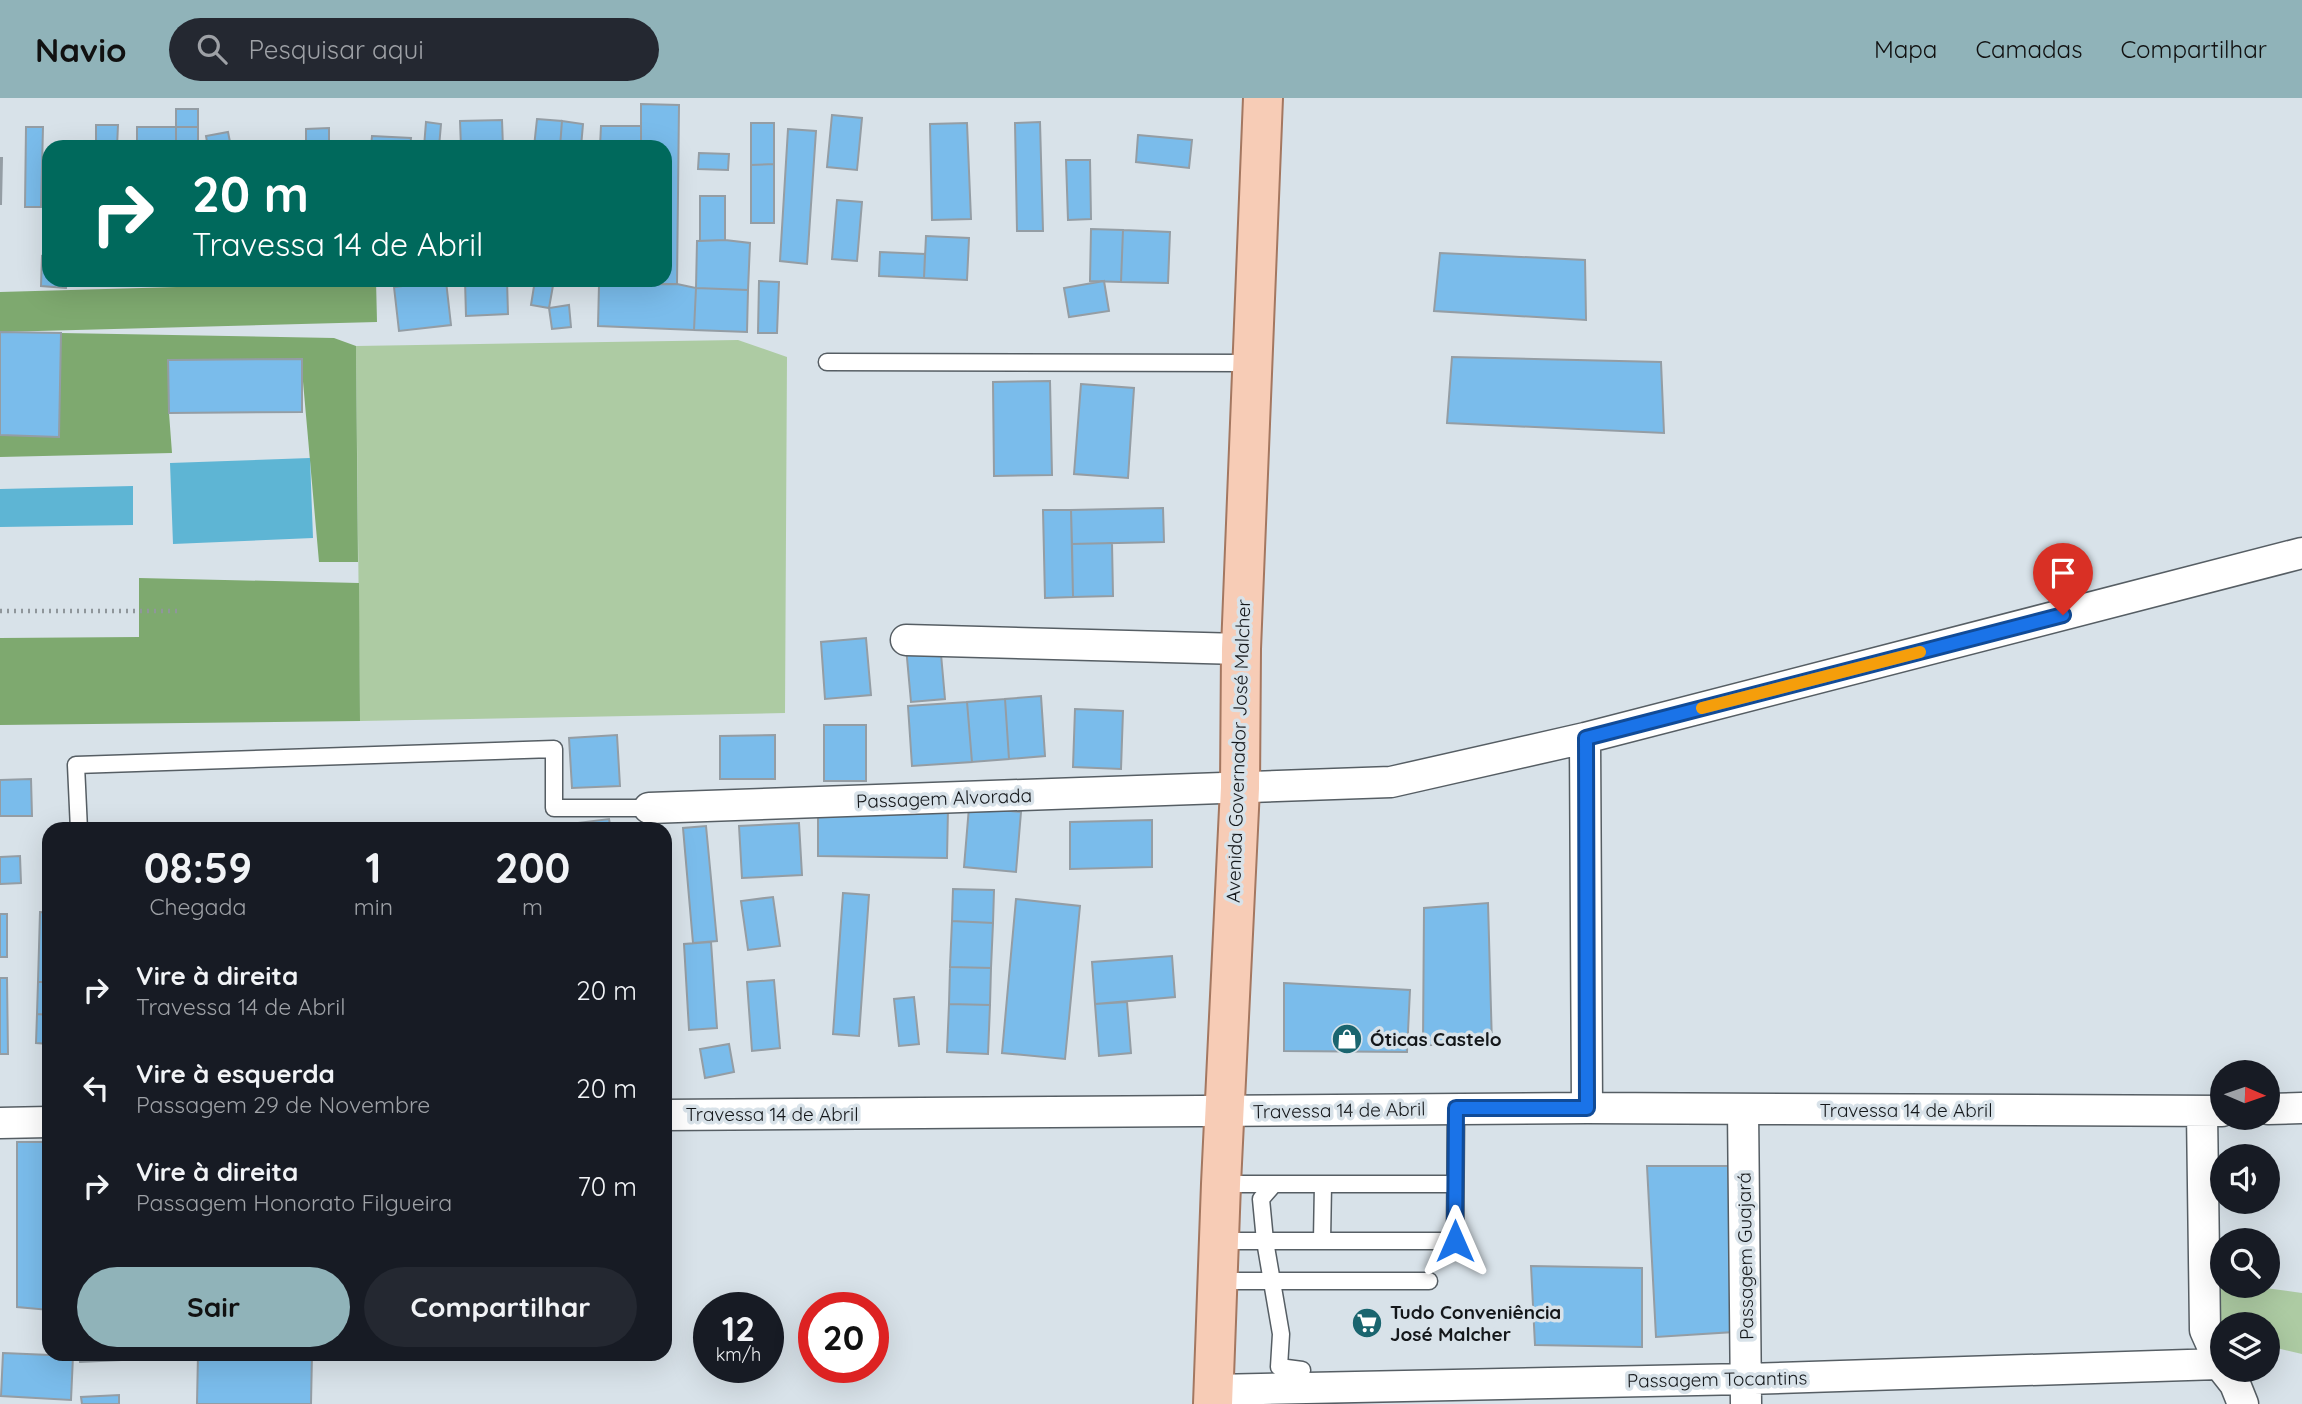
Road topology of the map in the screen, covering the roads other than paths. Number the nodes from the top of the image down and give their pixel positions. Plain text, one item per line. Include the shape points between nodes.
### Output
1 (1263, 98) edge
2 (827, 362) dead end
3 (1252, 363) junction
4 (2302, 553) edge
5 (906, 640) dead end
6 (1241, 649) junction
7 (1586, 738) junction
8 (1240, 788) junction
9 (649, 808) joint
10 (79, 822) edge
11 (1456, 1108) junction
12 (1587, 1108) junction
13 (2302, 1108) edge
14 (1743, 1109) junction
15 (2280, 1109) edge
16 (1224, 1111) junction
17 (2210, 1111) edge
18 (672, 1115) edge
19 (42, 1122) edge
20 (0, 1123) edge
21 (2211, 1130) edge
22 (1221, 1184) junction
23 (1274, 1184) junction
24 (1323, 1184) junction
25 (1455, 1184) junction
26 (1219, 1241) junction
27 (1265, 1241) junction
28 (1322, 1241) junction
29 (1218, 1281) junction
30 (1272, 1281) junction
31 (1429, 1281) dead end
32 (2210, 1341) edge
33 (2210, 1369) edge
34 (1302, 1370) dead end
35 (2233, 1382) edge
36 (1746, 1391) edge
37 (1214, 1397) edge
38 (2243, 1404) edge

1 - 3 main road, Avenida Governador José Malcher
2 - 3 lane
3 - 6 main road, Avenida Governador José Malcher
4 - 7 street, Passagem Alvorada
5 - 6 street
6 - 8 main road, Avenida Governador José Malcher
7 - 8 street, Passagem Alvorada via 1391,782
7 - 12 street
8 - 9 street, Passagem Alvorada
8 - 16 main road, Avenida Governador José Malcher
9 - 10 lane via 554,808 554,749 76,765
11 - 12 street, Travessa 14 de Abril
11 - 16 street, Travessa 14 de Abril
11 - 25 lane
12 - 14 street, Travessa 14 de Abril
13 - 15 street
14 - 17 street, Travessa 14 de Abril
14 - 36 street, Passagem Guajará
16 - 18 street, Travessa 14 de Abril
16 - 22 main road, Avenida Governador José Malcher
19 - 20 street
21 - 32 street via 2205,1330
22 - 23 lane
22 - 26 main road, Avenida Governador José Malcher
23 - 24 lane
23 - 27 lane via 1261,1199
24 - 25 lane
24 - 28 lane
25 - 28 lane via 1455,1241
26 - 27 lane
26 - 29 main road, Avenida Governador José Malcher
27 - 28 lane
27 - 30 lane
29 - 30 lane
29 - 37 main road, Avenida Governador José Malcher
30 - 31 lane
30 - 34 lane via 1281,1334 1279,1367
33 - 36 street, Passagem Tocantins
35 - 38 street
36 - 37 street, Passagem Tocantins

